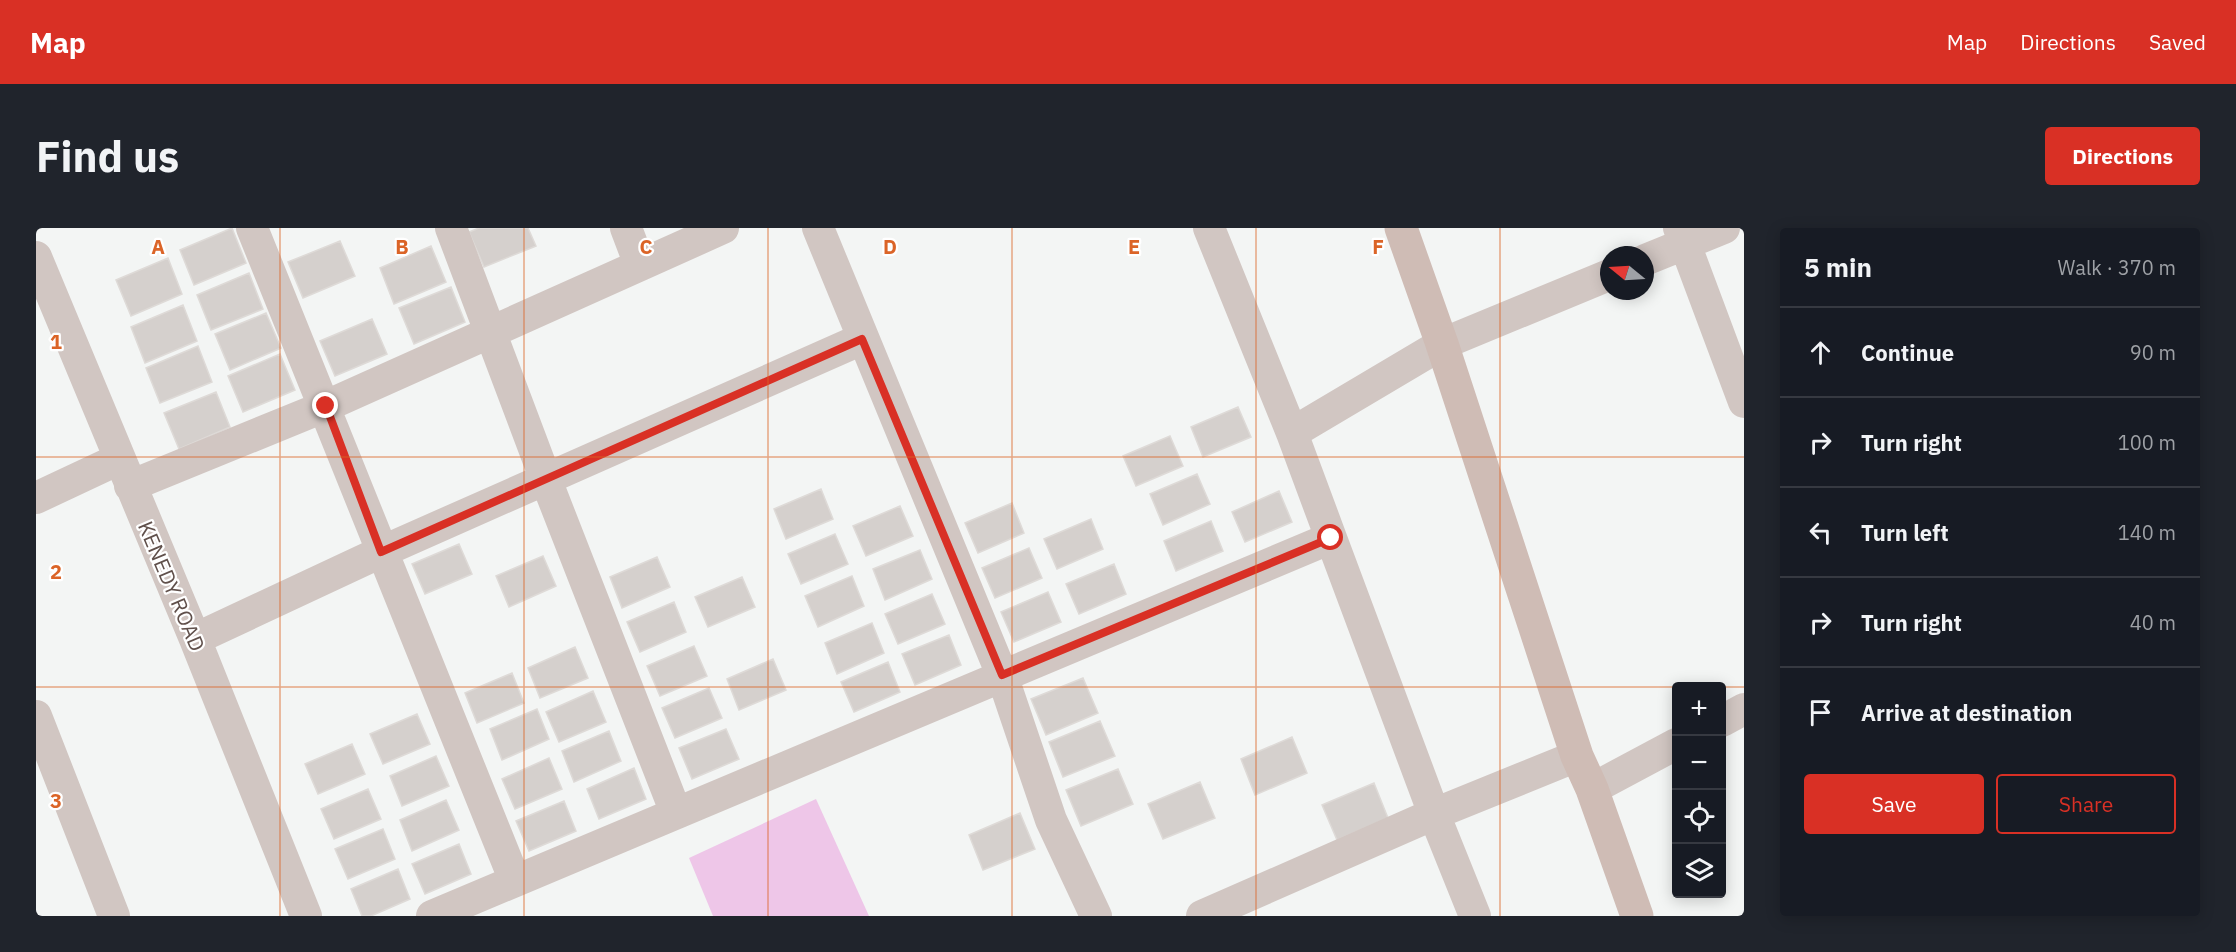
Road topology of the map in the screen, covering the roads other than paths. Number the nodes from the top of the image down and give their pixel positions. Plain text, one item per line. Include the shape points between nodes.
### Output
1 (252, 228) edge
2 (451, 228) edge
3 (626, 228) edge
4 (723, 228) edge
5 (818, 228) edge
6 (1209, 228) edge
7 (1401, 228) edge
8 (1724, 228) edge
9 (1682, 235) edge
10 (1654, 254) edge
11 (36, 257) edge
12 (640, 265) junction
13 (1600, 279) edge
14 (492, 333) junction
15 (862, 339) junction
16 (1442, 344) junction
17 (1744, 402) edge
18 (326, 406) junction
19 (1292, 433) junction
20 (124, 472) junction
21 (546, 480) junction
22 (36, 498) edge
23 (1331, 538) junction
24 (381, 552) junction
25 (195, 639) junction
26 (1002, 675) junction
27 (1744, 709) edge
28 (36, 716) edge
29 (1726, 719) edge
30 (1672, 747) edge
31 (1577, 756) junction
32 (1592, 789) junction
33 (676, 813) junction
34 (1434, 814) junction
35 (514, 881) junction
36 (114, 916) edge
37 (306, 916) edge
38 (432, 916) edge
39 (1096, 916) edge
40 (1202, 916) edge
41 (1475, 916) edge
42 (1637, 916) edge

1 - 18 street
2 - 14 street
3 - 12 street
4 - 12 street
5 - 15 street
6 - 19 street
7 - 16 main road
8 - 9 street
9 - 10 street
9 - 17 street
11 - 20 street, KENEDY ROAD
12 - 14 street
13 - 16 street
14 - 18 street
14 - 21 street
15 - 21 street
15 - 26 street
16 - 19 street
16 - 31 main road
18 - 20 street
18 - 24 street
19 - 23 street
20 - 22 street
20 - 25 street, KENEDY ROAD
21 - 24 street
21 - 33 street
23 - 26 street
23 - 34 street
24 - 25 street
24 - 35 street
25 - 37 street, KENEDY ROAD
26 - 33 street
26 - 39 street via 1051,820
27 - 29 street
28 - 36 street
30 - 32 street
31 - 32 main road
31 - 34 street
32 - 42 main road
33 - 35 street
34 - 40 street
34 - 41 street
35 - 38 street

